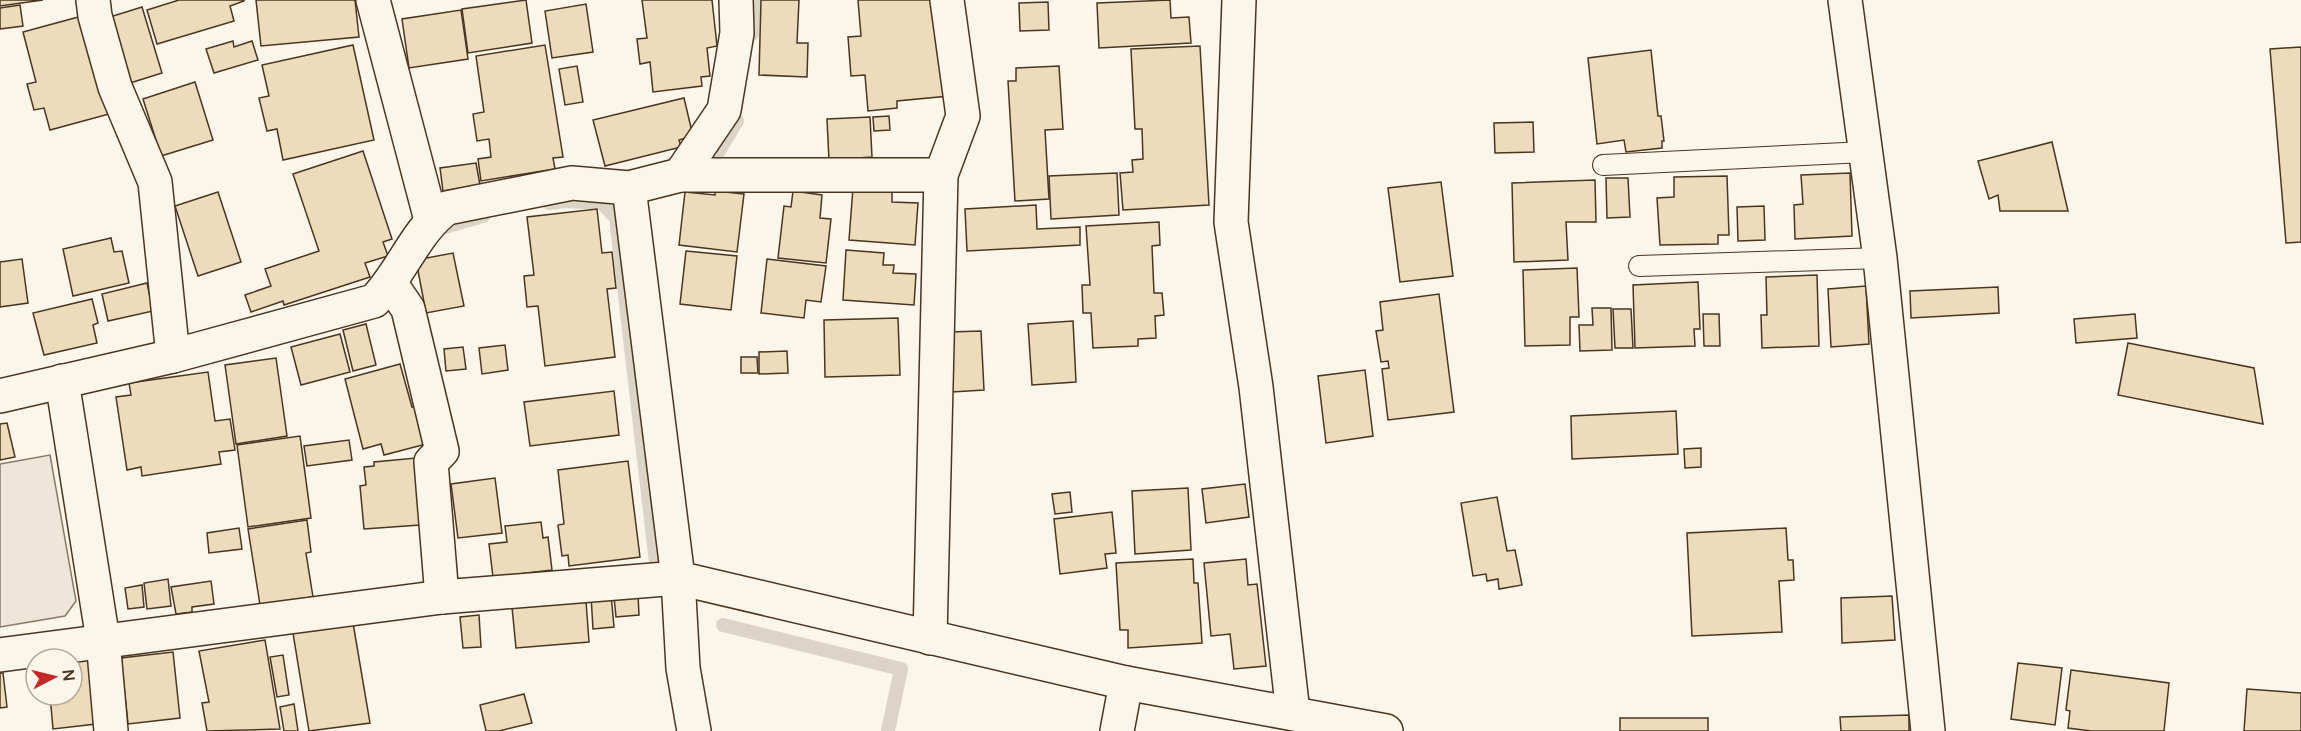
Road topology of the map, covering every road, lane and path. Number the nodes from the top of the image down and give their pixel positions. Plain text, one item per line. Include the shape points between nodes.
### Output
1 (93, 0) edge
2 (373, 0) edge
3 (736, 0) edge
4 (947, 0) edge
5 (1239, 0) edge
6 (1845, 0) edge
7 (1865, 152) junction
8 (1603, 165) dead end
9 (680, 175) junction
10 (941, 175) junction
11 (629, 188) junction
12 (431, 220) junction
13 (1880, 258) junction
14 (1639, 266) dead end
15 (391, 284) junction
16 (173, 356) junction
17 (62, 381) junction
18 (0, 396) edge
19 (678, 578) junction
20 (442, 597) junction
21 (930, 638) junction
22 (103, 640) junction
23 (0, 655) edge
24 (1126, 683) junction
25 (1293, 713) junction
26 (111, 731) edge
27 (694, 731) edge
28 (1117, 731) edge
29 (1386, 731) edge
30 (1928, 731) edge

1 - 16 street via 114,87 155,182
2 - 12 street
3 - 9 street via 737,33 724,110
4 - 10 street via 963,116
5 - 25 street via 1231,222 1256,387
6 - 7 street
7 - 8 lane
7 - 13 street
9 - 10 street
9 - 11 street
10 - 21 street
11 - 12 street via 572,183 447,208
11 - 19 street
12 - 15 street
13 - 14 lane
13 - 30 street
15 - 16 street via 374,301
15 - 20 street via 408,309 442,452 431,462
16 - 17 street
17 - 18 street
17 - 22 street
19 - 20 street
19 - 21 street
19 - 27 street via 683,668
20 - 22 street
21 - 24 street
22 - 23 street
22 - 26 street
24 - 25 street
24 - 28 street
25 - 29 street

